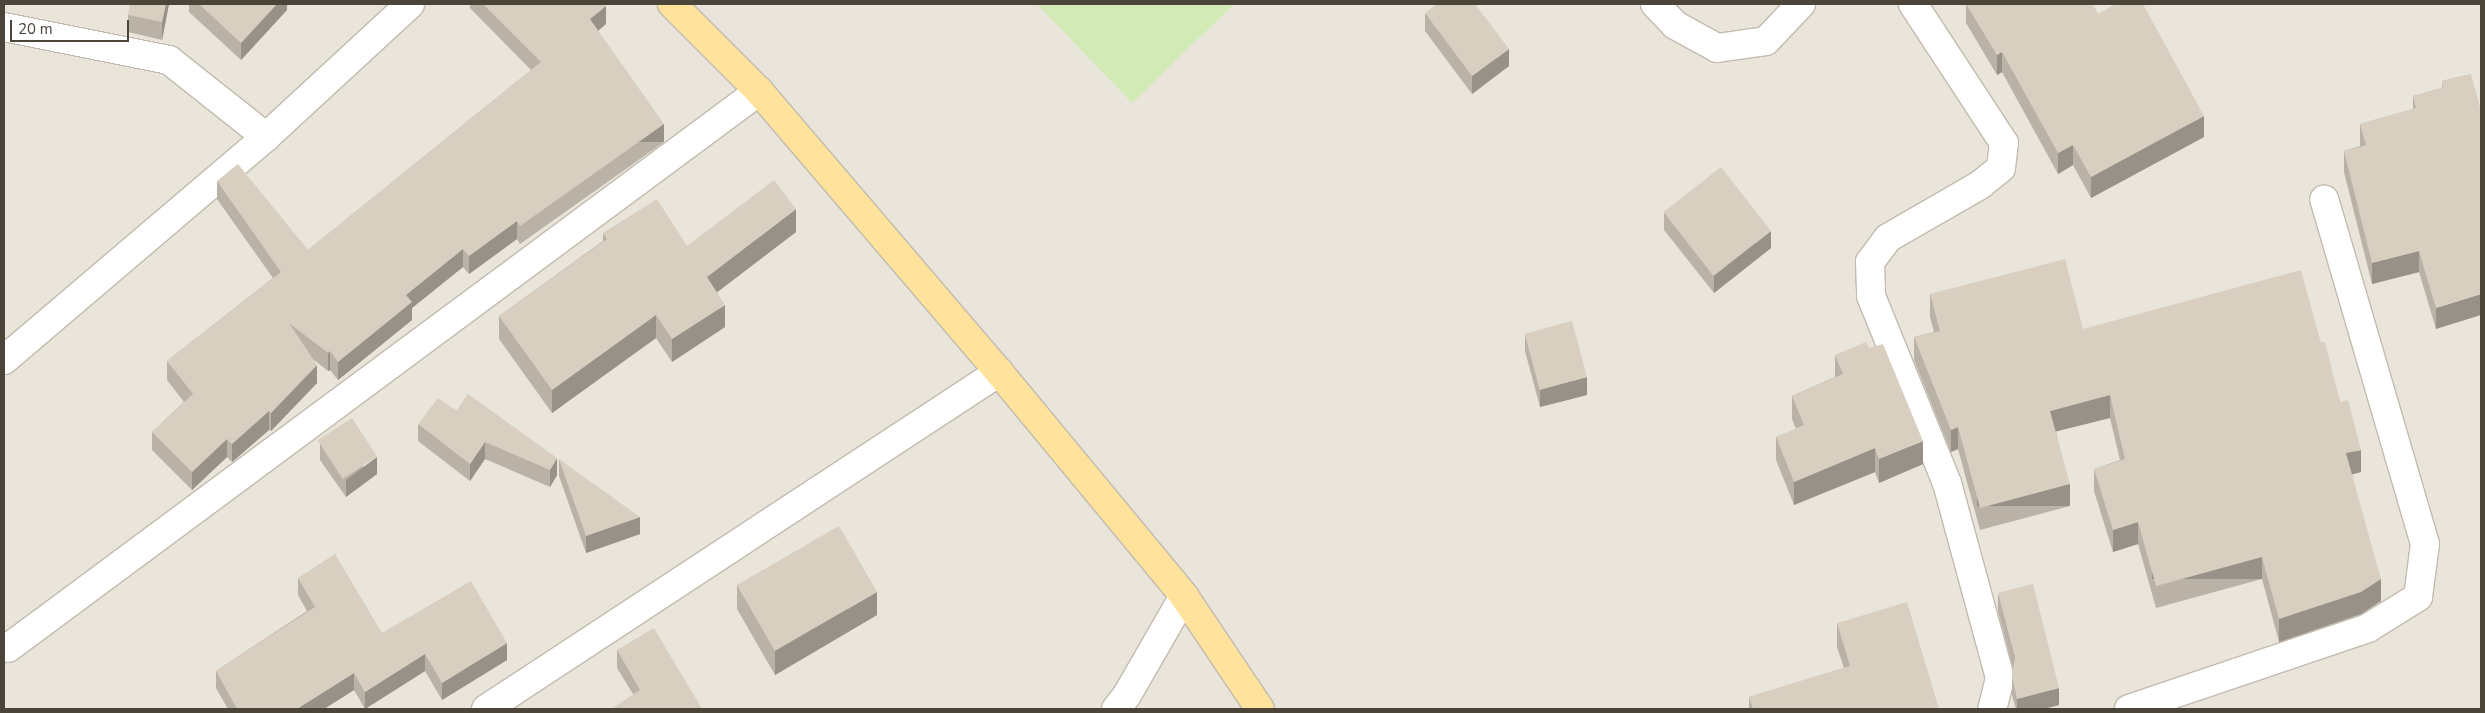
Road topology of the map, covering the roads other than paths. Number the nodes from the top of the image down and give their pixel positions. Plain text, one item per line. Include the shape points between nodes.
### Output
1 (410, 4) edge
2 (672, 4) edge
3 (1654, 4) edge
4 (1801, 4) edge
5 (1913, 4) edge
6 (4, 27) edge
7 (759, 91) junction
8 (266, 136) junction
9 (2324, 199) dead end
10 (4, 360) edge
11 (999, 372) junction
12 (1184, 596) junction
13 (8, 648) dead end
14 (486, 709) edge
15 (1116, 709) edge
16 (1260, 709) edge
17 (1992, 709) edge
18 (2129, 709) edge

1 - 8 street
2 - 7 main road
3 - 4 street via 1675,25 1717,48 1766,41
5 - 17 street via 2004,143 2001,168 1980,185 1888,238 1870,262 1871,296 1947,482 2000,678
6 - 8 street via 169,60
7 - 11 main road
7 - 13 street
8 - 10 street
9 - 18 street via 2424,544 2418,597 2368,628
11 - 12 main road
11 - 14 street
12 - 15 street
12 - 16 main road

